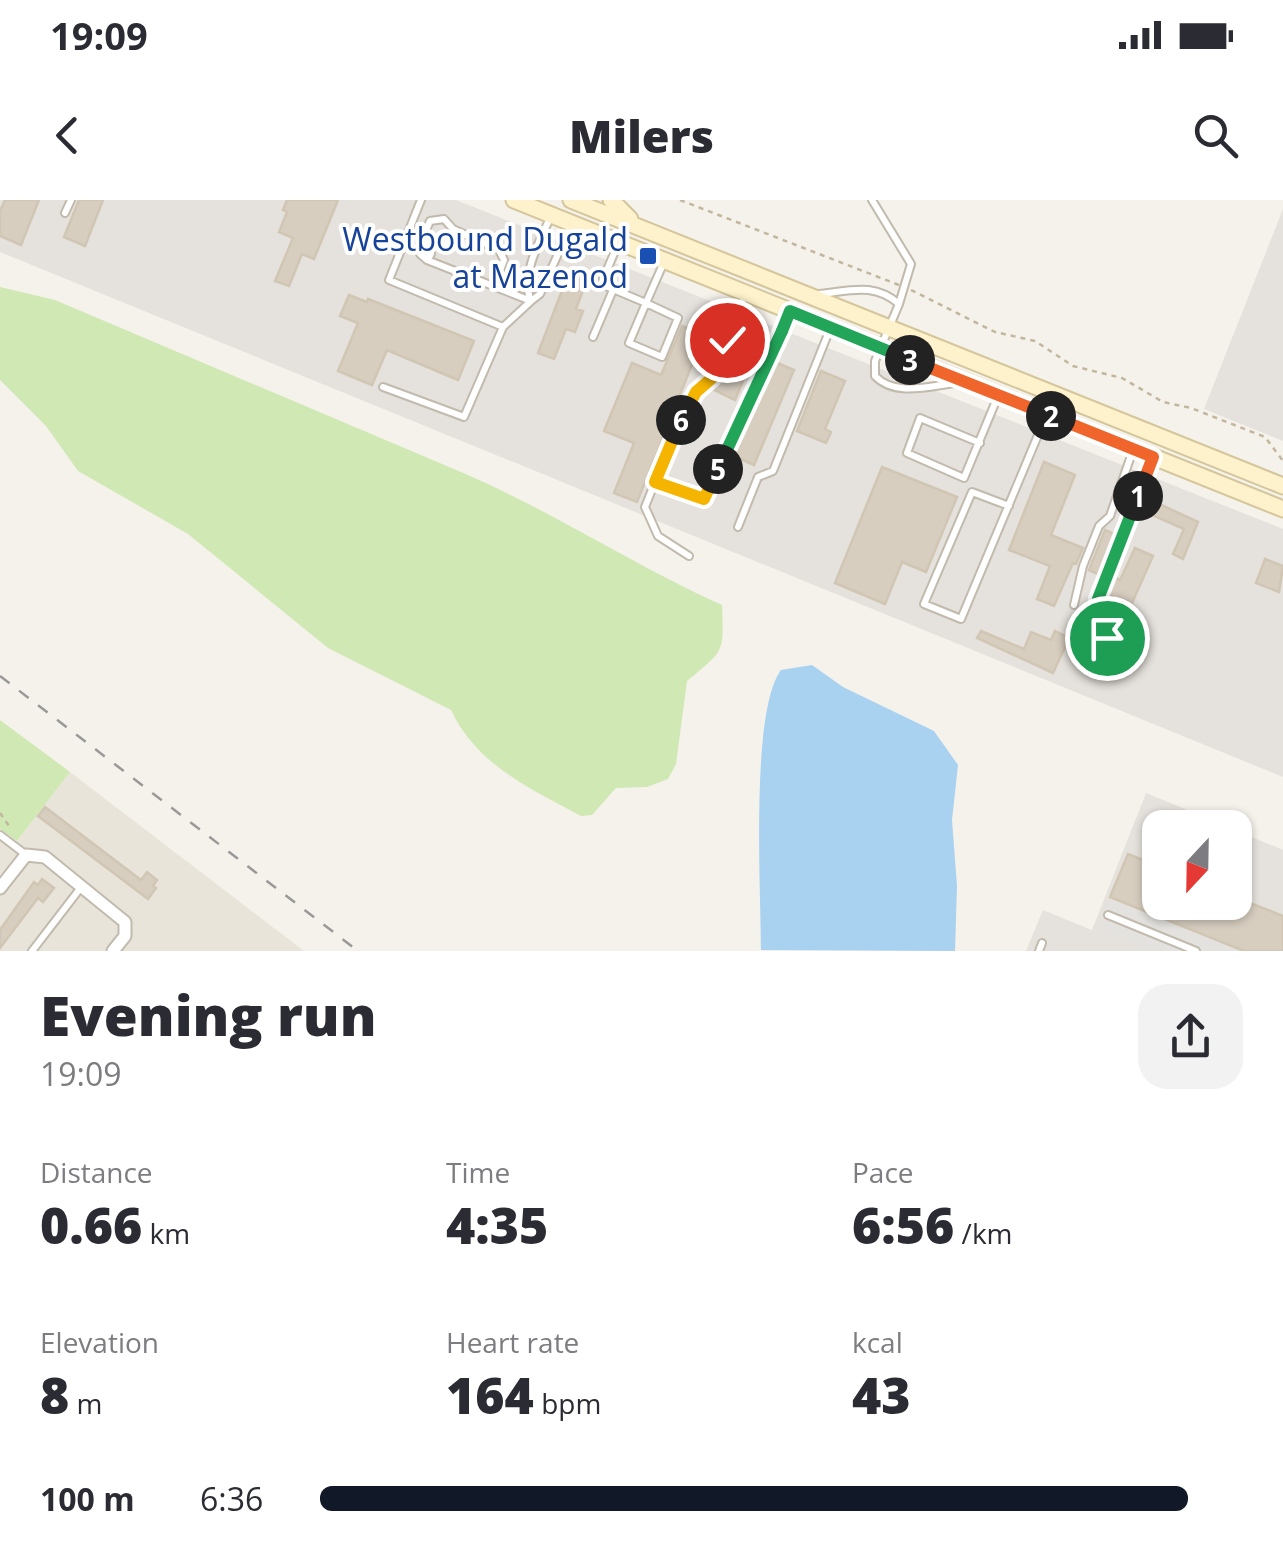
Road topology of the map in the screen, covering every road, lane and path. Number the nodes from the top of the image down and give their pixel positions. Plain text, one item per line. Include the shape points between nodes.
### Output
1 (70, 200) edge
2 (422, 200) edge
3 (514, 200) edge
4 (611, 200) edge
5 (680, 200) edge
6 (872, 200) edge
7 (577, 201) edge
8 (554, 208) edge
9 (65, 212) dead end
10 (572, 224) junction
11 (452, 229) junction
12 (645, 230) junction
13 (618, 242) junction
14 (444, 250) dead end
15 (664, 260) junction
16 (494, 286) junction
17 (906, 288) junction
18 (613, 290) junction
19 (746, 294) junction
20 (808, 295) junction
21 (531, 302) junction
22 (646, 303) junction
23 (899, 304) junction
24 (790, 311) junction
25 (890, 327) junction
26 (502, 328) junction
27 (831, 328) junction
28 (593, 337) dead end
29 (698, 339) dead end
30 (881, 348) junction
31 (724, 350) junction
32 (966, 382) junction
33 (383, 387) dead end
34 (998, 395) junction
35 (1046, 414) junction
36 (980, 442) junction
37 (1133, 449) junction
38 (1153, 457) junction
39 (1283, 461) edge
40 (964, 478) junction
41 (655, 482) junction
42 (1283, 486) edge
43 (972, 492) junction
44 (1009, 506) junction
45 (1283, 510) edge
46 (738, 527) dead end
47 (689, 556) dead end
48 (1074, 605) dead end
49 (1107, 638) dead end
50 (0, 813) edge
51 (9, 826) dead end
52 (0, 835) edge
53 (26, 855) junction
54 (82, 886) junction
55 (0, 888) edge
56 (1108, 915) dead end
57 (32, 951) edge
58 (113, 951) edge
59 (1196, 951) edge

1 - 9 lane
2 - 26 lane via 389,280
3 - 8 main road
4 - 12 main road
5 - 17 path
6 - 17 lane via 911,264
7 - 10 street
7 - 12 main road
8 - 10 main road
8 - 21 lane via 526,288
10 - 13 main road
10 - 21 lane
11 - 14 lane
11 - 16 lane via 500,250 504,260
11 - 16 lane via 444,219 430,221 422,240 429,243 426,260
12 - 20 main road
13 - 15 main road
13 - 18 lane via 602,284
15 - 19 main road
15 - 22 lane
16 - 21 lane
17 - 23 lane
17 - 39 path via 995,332 1035,341 1073,366 1122,378 1163,402 1264,437
18 - 22 lane
18 - 28 lane
19 - 24 main road
19 - 31 lane
20 - 23 lane via 870,289
20 - 25 main road
21 - 26 lane
22 - 22 lane via 629,343 662,356 678,318
23 - 25 lane
24 - 27 main road
24 - 41 lane via 704,499
25 - 30 lane
25 - 42 main road
26 - 33 lane via 464,417
27 - 30 main road
27 - 46 lane via 773,471 758,477
29 - 31 lane
30 - 32 main road
30 - 32 lane via 875,376 885,386
31 - 41 lane via 677,426
32 - 34 main road
34 - 35 main road
34 - 36 lane
35 - 37 main road
35 - 44 lane
36 - 40 lane
36 - 40 lane via 920,418 907,453
37 - 38 main road
37 - 48 lane via 1110,516 1083,566
38 - 45 main road
38 - 49 lane via 1098,599 1096,616
40 - 43 lane
41 - 47 lane via 644,508 658,536
43 - 44 lane
43 - 44 lane via 924,604 961,619
50 - 51 path
52 - 53 lane
53 - 54 street via 45,857
53 - 55 street
54 - 57 lane
54 - 58 street via 125,922
56 - 59 lane

